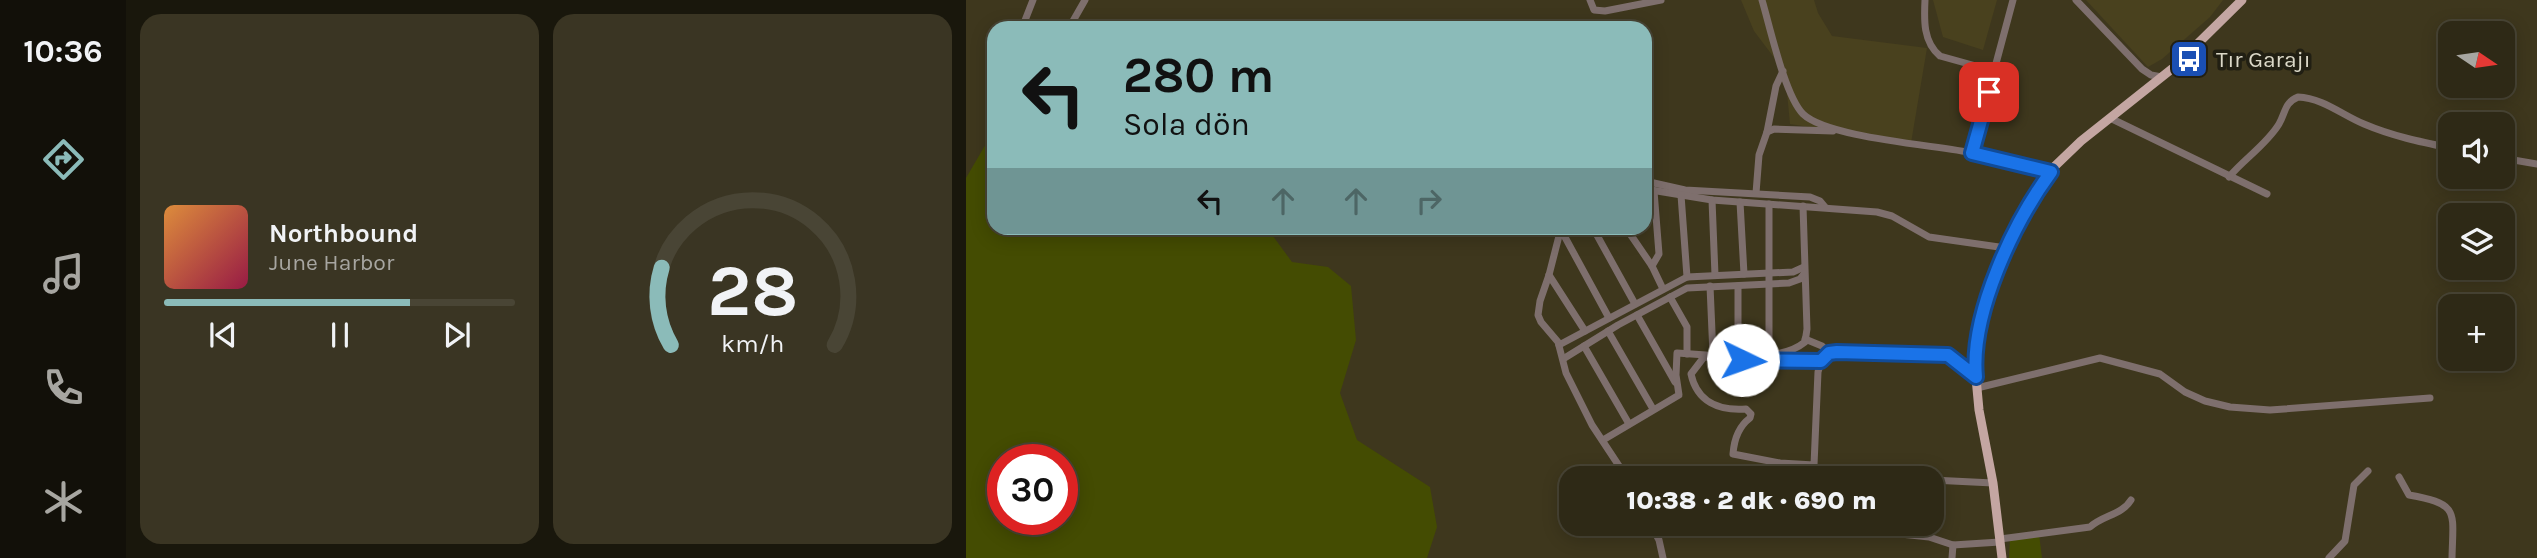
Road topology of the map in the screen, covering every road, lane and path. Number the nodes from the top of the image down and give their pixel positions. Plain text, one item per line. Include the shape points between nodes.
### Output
1 (1033, 0) edge
2 (1085, 0) edge
3 (1590, 0) edge
4 (1661, 0) edge
5 (1762, 0) edge
6 (1925, 0) edge
7 (2013, 0) edge
8 (2076, 0) edge
9 (2242, 0) edge
10 (1025, 21) edge
11 (1073, 21) edge
12 (1783, 71) junction
13 (1994, 71) junction
14 (2162, 77) junction
15 (2110, 118) junction
16 (1840, 131) junction
17 (1768, 132) junction
18 (2438, 146) edge
19 (1972, 153) junction
20 (2515, 160) edge
21 (2537, 164) edge
22 (2051, 172) junction
23 (2229, 177) junction
24 (1652, 183) edge
25 (1654, 191) joint
26 (1756, 193) junction
27 (2267, 194) dead end
28 (1681, 195) junction
29 (1712, 200) junction
30 (1740, 202) junction
31 (1769, 204) junction
32 (1803, 206) junction
33 (1825, 207) junction
34 (1559, 235) edge
35 (1565, 235) edge
36 (1597, 235) edge
37 (1631, 235) edge
38 (2006, 248) junction
39 (1652, 266) junction
40 (1804, 270) junction
41 (1744, 274) junction
42 (1769, 274) junction
43 (1549, 275) junction
44 (1715, 275) junction
45 (1687, 276) junction
46 (1769, 284) junction
47 (1738, 285) junction
48 (1710, 286) junction
49 (1663, 289) junction
50 (1670, 297) junction
51 (1635, 304) junction
52 (1637, 315) junction
53 (1609, 318) junction
54 (1585, 331) junction
55 (1608, 331) junction
56 (1805, 339) junction
57 (1559, 345) junction
58 (1584, 346) junction
59 (1829, 353) junction
60 (1687, 354) junction
61 (1713, 355) junction
62 (1738, 355) junction
63 (1769, 355) junction
64 (1563, 359) junction
65 (1821, 361) junction
66 (1976, 377) junction
67 (1677, 385) junction
68 (1977, 388) junction
69 (2430, 398) dead end
70 (1653, 409) junction
71 (1629, 424) junction
72 (1603, 440) junction
73 (1619, 466) edge
74 (2368, 471) dead end
75 (2399, 477) dead end
76 (1944, 481) edge
77 (1993, 483) junction
78 (2131, 500) dead end
79 (1657, 536) edge
80 (1916, 536) edge
81 (2000, 540) junction
82 (1953, 545) junction
83 (1663, 558) edge
84 (1952, 558) edge
85 (2002, 558) edge
86 (2329, 558) edge
87 (2452, 558) edge

1 - 10 street
2 - 11 street
3 - 4 street via 1594,10 1605,11
5 - 12 street
6 - 13 street via 1926,34 1934,51
7 - 13 street
8 - 14 street via 2142,69
9 - 14 main road
12 - 16 street via 1801,113
12 - 17 street
13 - 19 street
14 - 15 main road
15 - 22 main road
15 - 23 street
16 - 17 street
16 - 19 street
17 - 26 street via 1759,155
18 - 23 street via 2366,125 2332,107 2298,97 2287,105 2279,125
19 - 22 street
20 - 21 street
22 - 38 main road
23 - 27 street
24 - 26 street via 1685,190
25 - 28 street
25 - 39 street via 1659,254
26 - 33 street via 1810,197
28 - 29 street
28 - 45 street
29 - 30 street
29 - 44 street
30 - 31 street
30 - 41 street
31 - 32 street
31 - 42 street
32 - 33 street
32 - 40 street
33 - 38 street via 1877,212 1928,237
34 - 43 street
35 - 53 street
36 - 51 street
37 - 39 street
38 - 66 main road via 1982,321
39 - 49 street
40 - 42 street
40 - 46 street via 1800,279
40 - 56 street
41 - 42 street
41 - 44 street
42 - 46 street
43 - 54 street
43 - 57 street via 1538,314
44 - 45 street
45 - 49 street
46 - 47 street
46 - 63 street
47 - 48 street
47 - 62 street
48 - 50 street via 1687,288
48 - 61 street
49 - 51 street
50 - 52 street
50 - 60 street via 1687,327
51 - 53 street
52 - 55 street
52 - 67 street
53 - 54 street
54 - 57 street
55 - 58 street
55 - 70 street
56 - 59 street
56 - 63 street via 1798,348
57 - 64 street
58 - 64 street
58 - 71 street
59 - 65 street
59 - 66 street via 1948,355
60 - 61 street
60 - 67 street via 1677,353
61 - 62 street
62 - 63 street
64 - 72 street via 1575,392
65 - 65 street via 1814,466 1733,454 1742,424 1751,414 1702,398 1691,374 1704,357
66 - 68 main road
67 - 70 street via 1679,395
68 - 69 street via 2100,358 2160,374 2205,401 2230,407 2270,410
68 - 77 main road
70 - 71 street
71 - 72 street
72 - 73 street
74 - 86 street via 2354,485 2345,541
75 - 87 street via 2409,495 2447,505 2452,513
76 - 77 street
77 - 81 main road
78 - 81 street via 2126,509 2101,517 2090,527
79 - 83 street
80 - 82 street
81 - 82 street
81 - 85 main road
82 - 84 street

